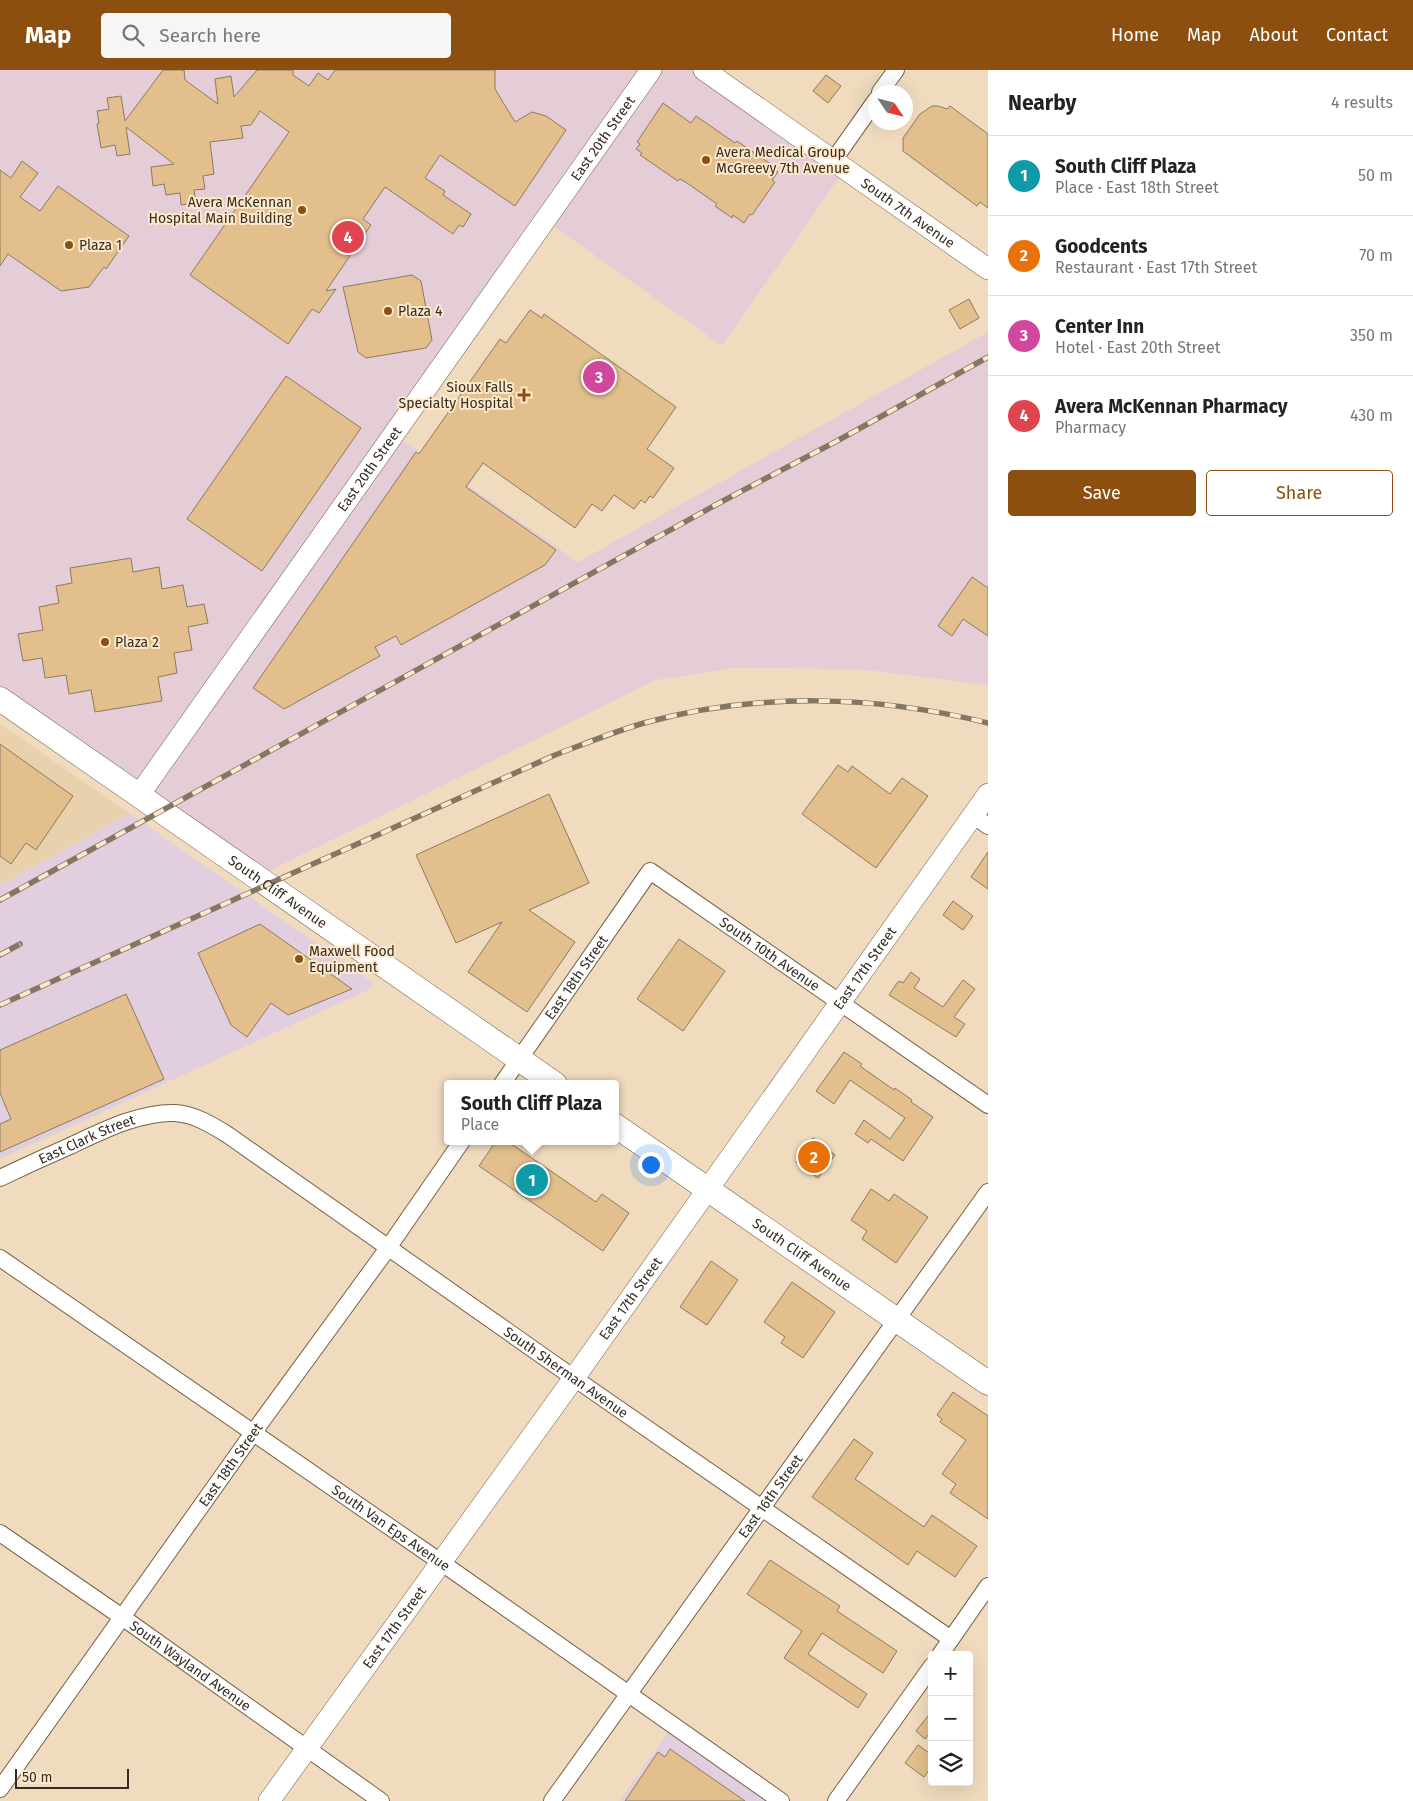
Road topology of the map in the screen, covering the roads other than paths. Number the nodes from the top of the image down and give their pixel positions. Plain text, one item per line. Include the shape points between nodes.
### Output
1 (651, 70) edge
2 (704, 70) edge
3 (896, 70) edge
4 (885, 85) edge
5 (868, 111) edge
6 (833, 161) junction
7 (988, 269) edge
8 (0, 699) edge
9 (988, 794) edge
10 (139, 795) junction
11 (980, 821) edge
12 (650, 871) joint
13 (839, 1003) junction
14 (520, 1059) junction
15 (505, 1080) edge
16 (549, 1080) edge
17 (988, 1105) edge
18 (176, 1113) joint
19 (619, 1128) edge
20 (459, 1145) edge
21 (0, 1178) edge
22 (708, 1190) junction
23 (988, 1192) edge
24 (388, 1248) junction
25 (0, 1258) edge
26 (896, 1319) junction
27 (574, 1378) junction
28 (988, 1383) edge
29 (254, 1433) junction
30 (762, 1509) junction
31 (0, 1533) edge
32 (442, 1563) junction
33 (988, 1586) edge
34 (122, 1617) junction
35 (951, 1639) junction
36 (943, 1651) edge
37 (928, 1672) edge
38 (627, 1694) junction
39 (307, 1748) junction
40 (0, 1789) edge
41 (269, 1801) edge
42 (381, 1801) edge
43 (552, 1801) edge
44 (781, 1801) edge
45 (836, 1801) edge

1 - 10 street, East 20th Street
2 - 6 street, South 7th Avenue
3 - 4 street
5 - 6 street
6 - 7 street, South 7th Avenue
8 - 10 main road, South Cliff Avenue
9 - 11 street, East 17th Street
10 - 14 main road, South Cliff Avenue
11 - 13 street, East 17th Street
12 - 13 street, South 10th Avenue
12 - 14 street, East 18th Street
13 - 17 street, South 10th Avenue
13 - 22 street, East 17th Street
14 - 15 street, East 18th Street
14 - 16 main road, South Cliff Avenue
18 - 21 street, East Clark Street via 129,1121
18 - 24 street, South Sherman Avenue via 202,1120 228,1135
19 - 22 main road, South Cliff Avenue
20 - 24 street, East 18th Street
22 - 26 main road, South Cliff Avenue
22 - 27 street, East 17th Street
23 - 26 street, East 16th Street
24 - 27 street, South Sherman Avenue
24 - 29 street, East 18th Street
25 - 29 street, South Van Eps Avenue
26 - 28 main road, South Cliff Avenue
26 - 30 street, East 16th Street
27 - 30 street, South Sherman Avenue
27 - 32 street, East 17th Street
29 - 32 street, South Van Eps Avenue
29 - 34 street, East 18th Street
30 - 35 street, South Sherman Avenue
30 - 38 street, East 16th Street
31 - 34 street, South Wayland Avenue
32 - 38 street, South Van Eps Avenue
32 - 39 street, East 17th Street
33 - 35 street
34 - 39 street, South Wayland Avenue
34 - 40 street, East 18th Street
35 - 36 street
37 - 45 street
38 - 43 street, East 16th Street
38 - 44 street, South Van Eps Avenue
39 - 41 street, East 17th Street
39 - 42 street, South Wayland Avenue

